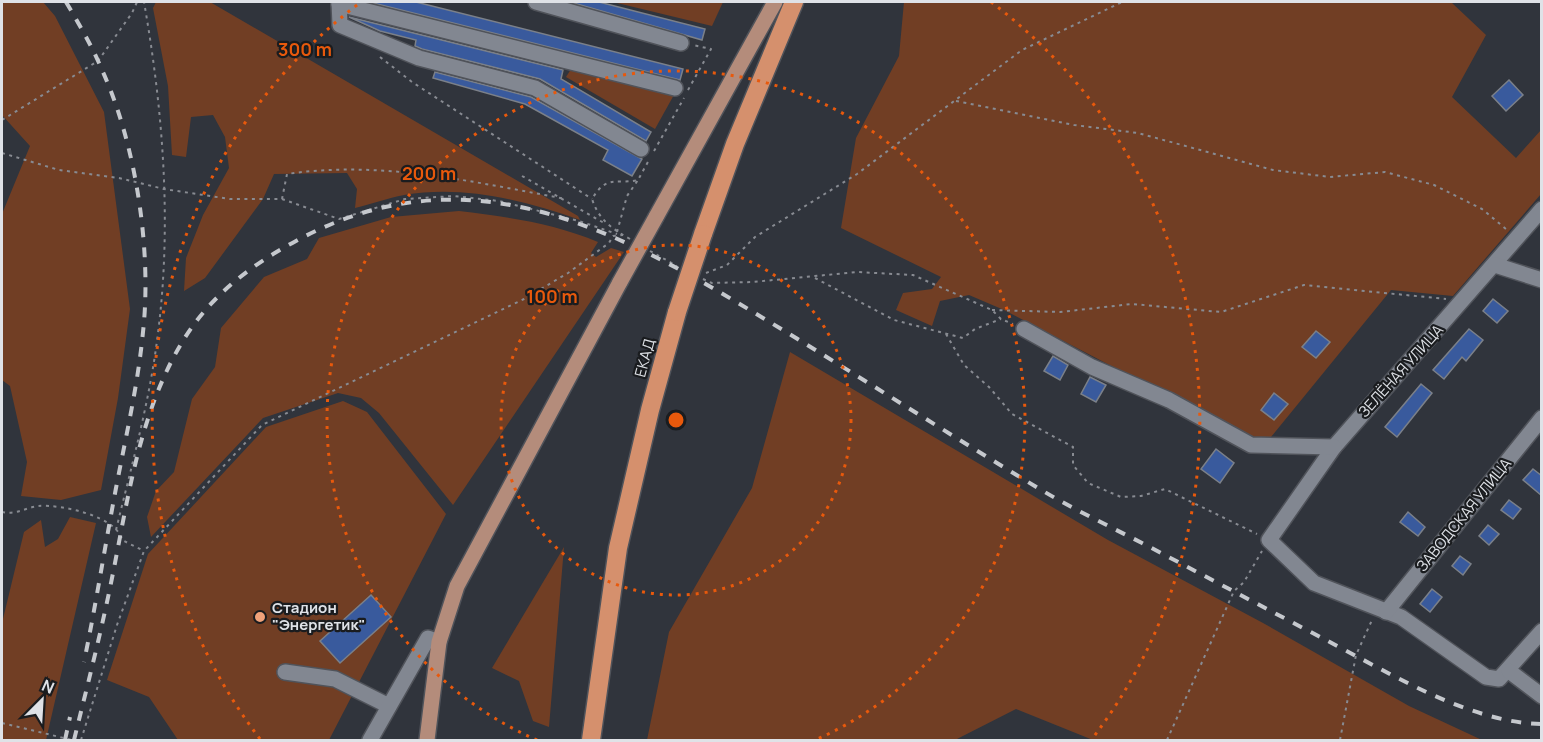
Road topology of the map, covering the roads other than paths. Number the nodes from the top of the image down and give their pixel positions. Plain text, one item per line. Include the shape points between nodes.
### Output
1 (536, 2) edge
2 (775, 2) edge
3 (794, 2) edge
4 (339, 3) edge
5 (681, 43) dead end
6 (675, 88) dead end
7 (640, 149) road end
8 (1542, 209) edge
9 (1496, 264) junction
10 (1542, 280) edge
11 (1024, 329) road end
12 (1542, 418) edge
13 (1334, 447) junction
14 (1386, 612) junction
15 (1542, 631) edge
16 (439, 642) junction
17 (1509, 671) junction
18 (285, 672) dead end
19 (1542, 696) edge
20 (389, 706) junction
21 (370, 741) edge
22 (427, 741) edge
23 (591, 741) edge

1 - 5 street
2 - 16 main road, bridge via 457,586
3 - 23 highway, ЕКАД, bridge via 735,144 703,234 650,410 618,548
4 - 6 street
4 - 7 street via 340,25 419,58 535,88
8 - 9 street, ЗЕЛЁНАЯ УЛИЦА
9 - 10 street
9 - 13 street, ЗЕЛЁНАЯ УЛИЦА
11 - 13 street via 1251,445
12 - 14 street, ЗАВОДСКАЯ УЛИЦА
13 - 14 street, ЗЕЛЁНАЯ УЛИЦА via 1269,540 1314,583
14 - 17 street via 1401,617 1486,677 1499,679
15 - 17 street
16 - 20 street via 428,638
16 - 22 main road
17 - 19 street
18 - 20 street via 335,679
20 - 21 street

